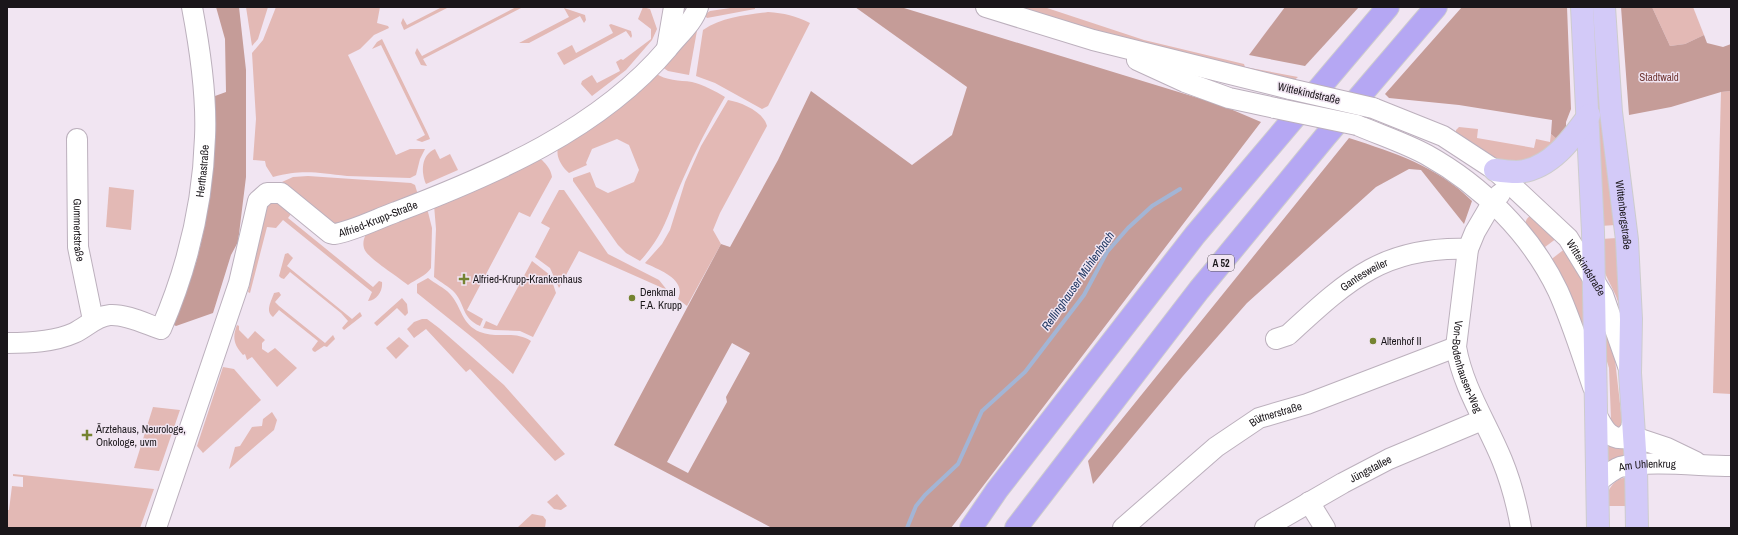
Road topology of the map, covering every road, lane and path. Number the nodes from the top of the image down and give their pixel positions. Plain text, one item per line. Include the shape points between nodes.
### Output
1 (192, 7) edge
2 (674, 7) edge
3 (698, 7) edge
4 (986, 7) edge
5 (1388, 7) edge
6 (1436, 7) edge
7 (1582, 7) edge
8 (1604, 7) edge
9 (1093, 40) junction
10 (667, 48) junction
11 (1589, 115) junction
12 (78, 139) dead end
13 (1502, 177) junction
14 (1492, 203) junction
15 (1468, 249) junction
16 (1594, 278) junction
17 (93, 320) junction
18 (1276, 339) dead end
19 (7, 343) edge
20 (1456, 348) junction
21 (1630, 373) junction
22 (1596, 406) junction
23 (1482, 420) junction
24 (1633, 430) junction
25 (1702, 465) junction
26 (1636, 466) junction
27 (1731, 466) edge
28 (1597, 482) junction
29 (1309, 502) junction
30 (156, 528) edge
31 (970, 528) edge
32 (1016, 528) edge
33 (1123, 528) edge
34 (1265, 528) edge
35 (1325, 528) edge
36 (1521, 528) edge
37 (1598, 528) edge
38 (1637, 528) edge

1 - 17 street, Herthastraße via 201,61 205,137 196,220 174,299 160,329 114,314
2 - 10 street, Alfried-Krupp-Straße
3 - 10 street, Alfried-Krupp-Straße via 693,18
4 - 9 street, Wittekindstraße
5 - 31 highway via 1195,235
6 - 32 highway, A 52 via 1199,290
7 - 11 main road
8 - 21 main road, Wittenbergstraße via 1611,112 1627,240 1632,318
9 - 13 street, Wittekindstraße, bridge via 1373,108 1443,136
9 - 14 street, Wittekindstraße, bridge via 1185,82 1229,98 1357,125 1426,155 1459,175
10 - 30 street, Alfried-Krupp-Straße via 656,62 608,104 541,146 469,183 340,233 330,233 281,193 270,192 260,198 255,205 248,245 232,305
11 - 13 main road via 1570,142 1543,163
11 - 16 main road
12 - 17 street, Gummertstraße via 78,247
13 - 14 street
13 - 16 street, Wittekindstraße via 1568,238
14 - 15 street, Von-Bodenhausen-Weg
14 - 22 street, Wittekindstraße via 1518,229 1557,289 1576,334
15 - 18 street, Gantesweiler via 1433,250 1402,256 1380,264 1348,283 1288,335
15 - 20 street, Von-Bodenhausen-Weg
16 - 21 street, Wittekindstraße via 1611,316
16 - 22 main road
17 - 19 street via 73,333 56,338
20 - 23 street, Von-Bodenhausen-Weg via 1458,360
20 - 33 street, Büttnerstraße via 1308,404 1259,418 1216,447
21 - 24 main road, Wittenbergstraße
22 - 24 street via 1613,438 1624,438 1631,429
22 - 28 main road
23 - 29 street, Jüngstallee via 1389,459
23 - 36 street, Von-Bodenhausen-Weg via 1503,462
24 - 25 street, Am Uhlenkrug
24 - 26 main road, Wittenbergstraße
25 - 26 street, Am Uhlenkrug
25 - 27 street, Am Uhlenkrug
26 - 28 street, Am Uhlenkrug via 1620,467
26 - 38 main road, Wittenbergstraße
28 - 37 main road
29 - 34 street, Jüngstallee
29 - 35 street

